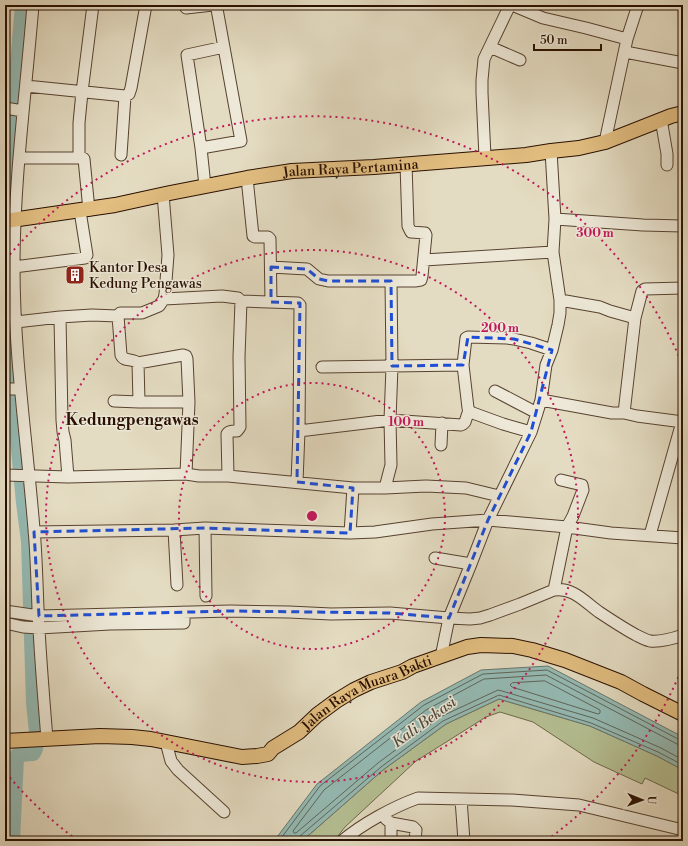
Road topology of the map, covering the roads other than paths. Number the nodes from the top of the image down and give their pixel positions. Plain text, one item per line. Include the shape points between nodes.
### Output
1 (33, 5) edge
2 (93, 5) edge
3 (146, 5) edge
4 (512, 5) edge
5 (638, 5) edge
6 (186, 8) dead end
7 (627, 39) junction
8 (224, 47) junction
9 (490, 47) junction
10 (625, 52) junction
11 (520, 60) dead end
12 (683, 63) edge
13 (26, 86) junction
14 (82, 92) junction
15 (125, 96) junction
16 (14, 110) edge
17 (683, 113) edge
18 (661, 119) junction
19 (605, 142) junction
20 (200, 148) junction
21 (551, 150) junction
22 (121, 155) dead end
23 (79, 157) junction
24 (19, 158) junction
25 (485, 158) junction
26 (406, 164) junction
27 (667, 165) dead end
28 (247, 178) junction
29 (205, 186) junction
30 (163, 194) junction
31 (85, 210) junction
32 (555, 220) junction
33 (9, 221) edge
34 (683, 226) edge
35 (553, 252) junction
36 (424, 260) junction
37 (14, 267) junction
38 (271, 267) junction
39 (391, 281) junction
40 (683, 288) edge
41 (164, 299) junction
42 (560, 300) junction
43 (241, 301) junction
44 (271, 302) junction
45 (118, 316) junction
46 (60, 317) junction
47 (635, 318) junction
48 (16, 322) junction
49 (552, 350) junction
50 (138, 363) junction
51 (463, 365) junction
52 (392, 366) junction
53 (322, 367) dead end
54 (12, 389) edge
55 (495, 391) dead end
56 (541, 400) junction
57 (114, 401) dead end
58 (139, 402) junction
59 (189, 402) junction
60 (469, 410) junction
61 (537, 413) junction
62 (624, 413) junction
63 (390, 420) junction
64 (683, 422) edge
65 (442, 423) junction
66 (299, 430) junction
67 (531, 432) junction
68 (441, 445) dead end
69 (186, 474) junction
70 (19, 475) edge
71 (228, 476) junction
72 (68, 477) junction
73 (561, 480) dead end
74 (296, 482) junction
75 (353, 488) junction
76 (385, 488) junction
77 (499, 496) junction
78 (488, 520) junction
79 (567, 527) junction
80 (205, 528) junction
81 (174, 530) junction
82 (34, 532) junction
83 (350, 533) junction
84 (650, 535) junction
85 (683, 538) edge
86 (436, 558) dead end
87 (471, 564) junction
88 (177, 585) dead end
89 (554, 590) junction
90 (206, 596) dead end
91 (5, 611) edge
92 (36, 620) junction
93 (5, 623) edge
94 (448, 623) junction
95 (683, 636) edge
96 (441, 657) junction
97 (683, 714) edge
98 (47, 739) junction
99 (5, 741) edge
100 (166, 742) junction
101 (461, 798) junction
102 (224, 812) dead end
103 (381, 816) junction
104 (391, 823) junction
105 (683, 830) edge
106 (342, 841) edge
107 (391, 841) edge
108 (415, 841) edge
109 (464, 841) edge

1 - 13 street
2 - 14 street
3 - 15 street via 131,88
4 - 7 street via 543,18
4 - 9 street
5 - 7 street
6 - 8 street via 213,5 216,7
7 - 10 street
8 - 20 street via 187,55
8 - 20 street via 241,141
9 - 11 street
9 - 25 street via 484,59 482,80
10 - 12 street
10 - 19 street
13 - 14 street
13 - 16 street
14 - 15 street
14 - 23 street
15 - 22 street
16 - 24 street
17 - 18 main road, Jalan Raya Pertamina
18 - 19 main road, Jalan Raya Pertamina
18 - 27 street
19 - 21 main road, Jalan Raya Pertamina via 579,148
20 - 29 street
21 - 25 main road, Jalan Raya Pertamina
21 - 32 street
23 - 24 street
23 - 31 street via 84,158
24 - 33 street
25 - 26 main road, Jalan Raya Pertamina
26 - 28 main road, Jalan Raya Pertamina via 292,171
26 - 36 street via 408,226 411,232 426,235
28 - 29 main road, Jalan Raya Pertamina
28 - 38 street via 253,236 269,237
29 - 30 main road, Jalan Raya Pertamina
30 - 31 main road, Jalan Raya Pertamina
30 - 41 street via 168,255
31 - 33 main road, Jalan Raya Pertamina
31 - 37 street via 85,258
32 - 34 street
32 - 35 street
33 - 37 street
35 - 36 street
35 - 42 street
36 - 39 street via 421,280
37 - 48 street
38 - 39 street via 307,269 319,279 328,281
38 - 44 street
39 - 52 street
40 - 47 street via 643,290
41 - 43 street via 222,296 238,298
41 - 45 street via 159,306 142,313 120,313
42 - 47 street via 600,307
42 - 49 street via 560,313
43 - 44 street
43 - 71 street via 240,427 237,431 230,431 227,434
44 - 66 street via 300,305
45 - 46 street
45 - 50 street via 122,357
46 - 48 street
46 - 72 street via 62,420
47 - 62 street
48 - 54 street
49 - 51 street via 507,338 468,337 465,340
49 - 56 street via 544,372
50 - 58 street
50 - 59 street via 186,356
51 - 52 street
51 - 60 street
52 - 53 street
52 - 63 street
54 - 70 street
55 - 61 street
56 - 61 street
56 - 62 street
57 - 58 street
58 - 59 street
59 - 69 street
60 - 65 street via 464,424
60 - 67 street via 482,417
61 - 67 street
62 - 64 street
63 - 65 street
63 - 66 street
63 - 76 street via 390,465
64 - 84 street
65 - 68 street
66 - 74 street
67 - 77 street
69 - 71 street
69 - 72 street
70 - 72 street
70 - 82 street
71 - 74 street
73 - 79 street via 582,485 583,488
74 - 75 street
75 - 76 street
75 - 83 street
76 - 77 street via 466,488
77 - 78 street
78 - 79 street
78 - 83 street
78 - 87 street
79 - 84 street
79 - 89 street
80 - 81 street
80 - 83 street
80 - 90 street
81 - 82 street
81 - 88 street
82 - 92 street
84 - 85 street
86 - 87 street
87 - 94 street
89 - 94 street via 480,618
89 - 95 street via 564,589 571,592 619,626 647,640 665,641
91 - 92 street
92 - 93 street via 23,627
92 - 94 street via 110,619 230,611 390,613
92 - 98 street
94 - 96 street
96 - 97 main road, Jalan Raya Muara Bakti via 481,645 513,646 532,650 621,682
96 - 100 main road, Jalan Raya Muara Bakti via 354,690 317,715 299,732 268,754 242,756
98 - 99 main road, Jalan Raya Muara Bakti
98 - 100 main road, Jalan Raya Muara Bakti via 100,736
100 - 102 street via 171,761 178,770
101 - 103 street via 418,798
101 - 105 street via 579,805
101 - 109 street
103 - 104 street
103 - 106 street
104 - 107 street
104 - 108 street via 413,827 416,830

